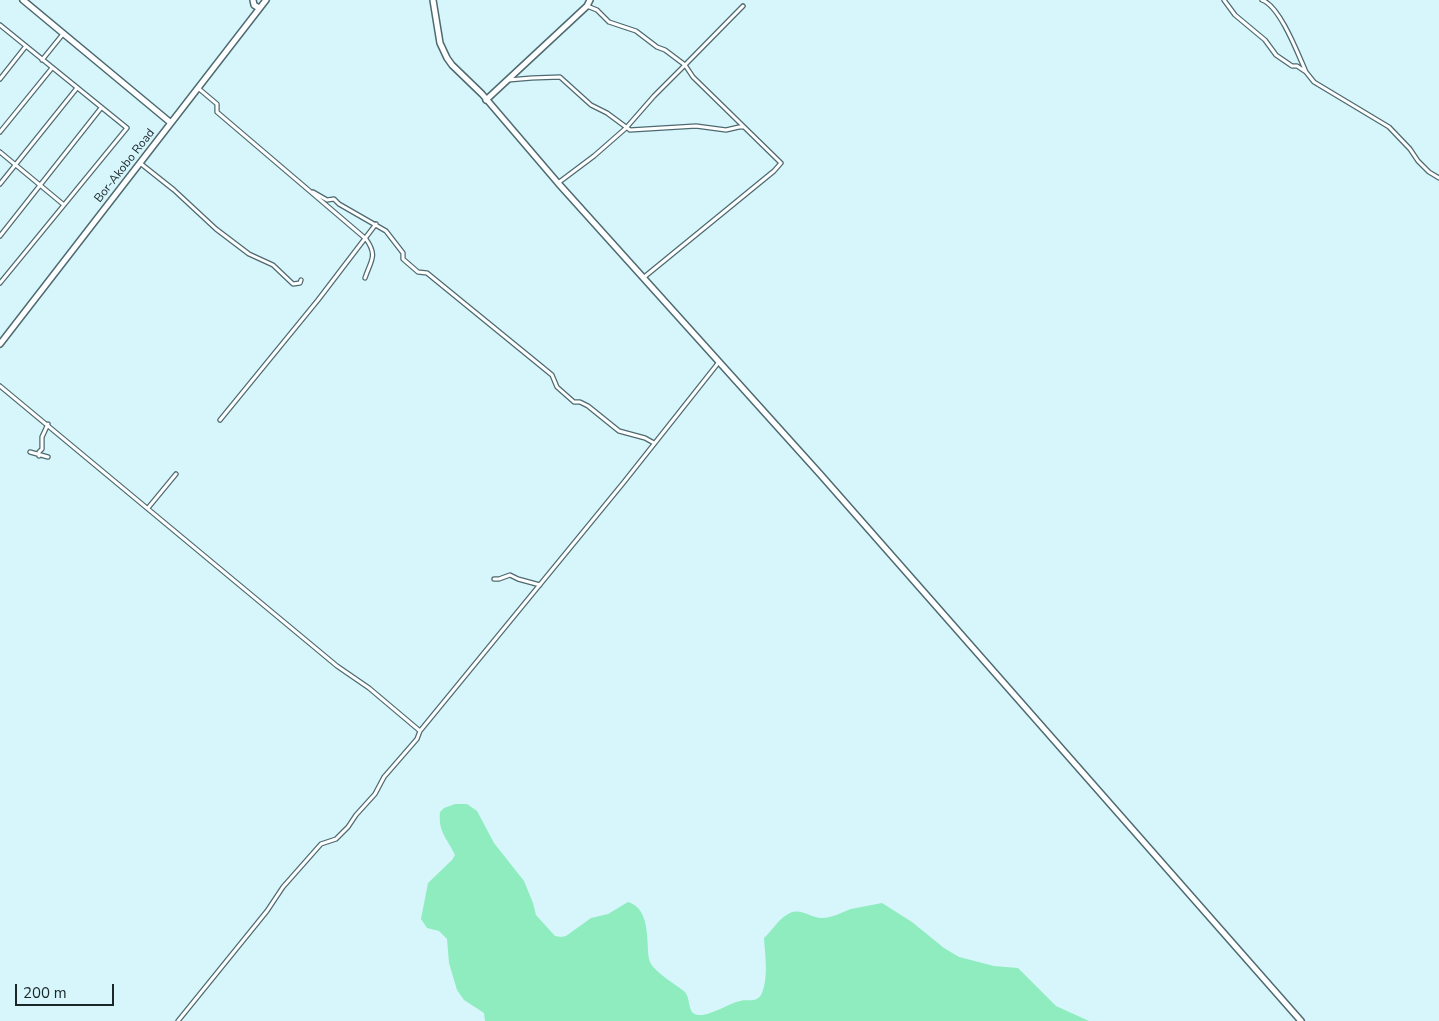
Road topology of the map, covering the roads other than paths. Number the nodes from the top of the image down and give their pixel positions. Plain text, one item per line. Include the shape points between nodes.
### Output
1 (22, 0) edge
2 (253, 0) edge
3 (266, 0) edge
4 (433, 0) edge
5 (590, 0) edge
6 (1224, 0) edge
7 (1262, 0) edge
8 (586, 6) junction
9 (743, 6) dead end
10 (259, 8) junction
11 (0, 26) edge
12 (63, 34) junction
13 (26, 46) junction
14 (42, 60) junction
15 (685, 64) junction
16 (52, 68) junction
17 (1306, 72) junction
18 (0, 79) edge
19 (507, 81) junction
20 (77, 88) junction
21 (198, 88) junction
22 (486, 100) junction
23 (101, 108) junction
24 (171, 123) junction
25 (745, 127) junction
26 (626, 128) junction
27 (0, 132) edge
28 (0, 152) edge
29 (140, 162) junction
30 (16, 165) junction
31 (1439, 178) edge
32 (558, 183) junction
33 (0, 184) edge
34 (40, 186) junction
35 (313, 192) junction
36 (64, 205) junction
37 (376, 224) junction
38 (0, 236) edge
39 (366, 238) junction
40 (365, 278) dead end
41 (643, 278) junction
42 (302, 280) dead end
43 (0, 283) edge
44 (0, 344) edge
45 (720, 362) junction
46 (0, 386) edge
47 (220, 420) dead end
48 (48, 424) junction
49 (654, 443) junction
50 (30, 452) dead end
51 (40, 456) junction
52 (48, 457) dead end
53 (176, 474) dead end
54 (148, 508) junction
55 (494, 579) dead end
56 (540, 585) junction
57 (420, 731) junction
58 (178, 1021) edge
59 (1301, 1021) edge

1 - 12 street
2 - 10 street
3 - 10 street, Bor-Akobo Road
4 - 22 street via 440,43 447,58
5 - 8 street
6 - 17 street via 1235,15 1265,40 1276,56
7 - 17 street via 1283,23
8 - 15 street via 597,10 609,22 636,31
8 - 19 street
9 - 15 street
10 - 21 street, Bor-Akobo Road
11 - 13 street
12 - 14 street
12 - 24 street
13 - 14 street
13 - 18 street
14 - 16 street
15 - 25 street via 693,77
15 - 26 street
16 - 20 street
16 - 27 street
17 - 31 street via 1314,82 1389,126 1429,172
19 - 22 street
19 - 26 street via 560,77 591,105
20 - 23 street
20 - 30 street
21 - 24 street, Bor-Akobo Road
21 - 35 street via 217,104 217,112 230,125
22 - 32 street
23 - 34 street
23 - 36 street via 126,128
24 - 29 street, Bor-Akobo Road
25 - 26 street via 726,130 696,126
25 - 41 street via 781,163
26 - 32 street
28 - 30 street
29 - 42 street via 249,254 272,265 293,284
29 - 44 street, Bor-Akobo Road
30 - 33 street
30 - 34 street
32 - 41 street
34 - 36 street
34 - 38 street
35 - 37 street via 327,200 334,199
35 - 39 street
36 - 43 street
37 - 39 street
37 - 49 street via 386,231 403,253 403,259 418,272 427,273 552,375 557,387 574,402 588,406 619,431
39 - 40 street via 374,256
39 - 47 street
41 - 45 street
45 - 49 street
45 - 59 street
46 - 48 street
48 - 51 street via 42,437
48 - 54 street
49 - 56 street
50 - 51 street
51 - 52 street
53 - 54 street
54 - 57 street
55 - 56 street via 510,575
56 - 57 street
57 - 58 street via 348,827 336,839 321,844 283,887

